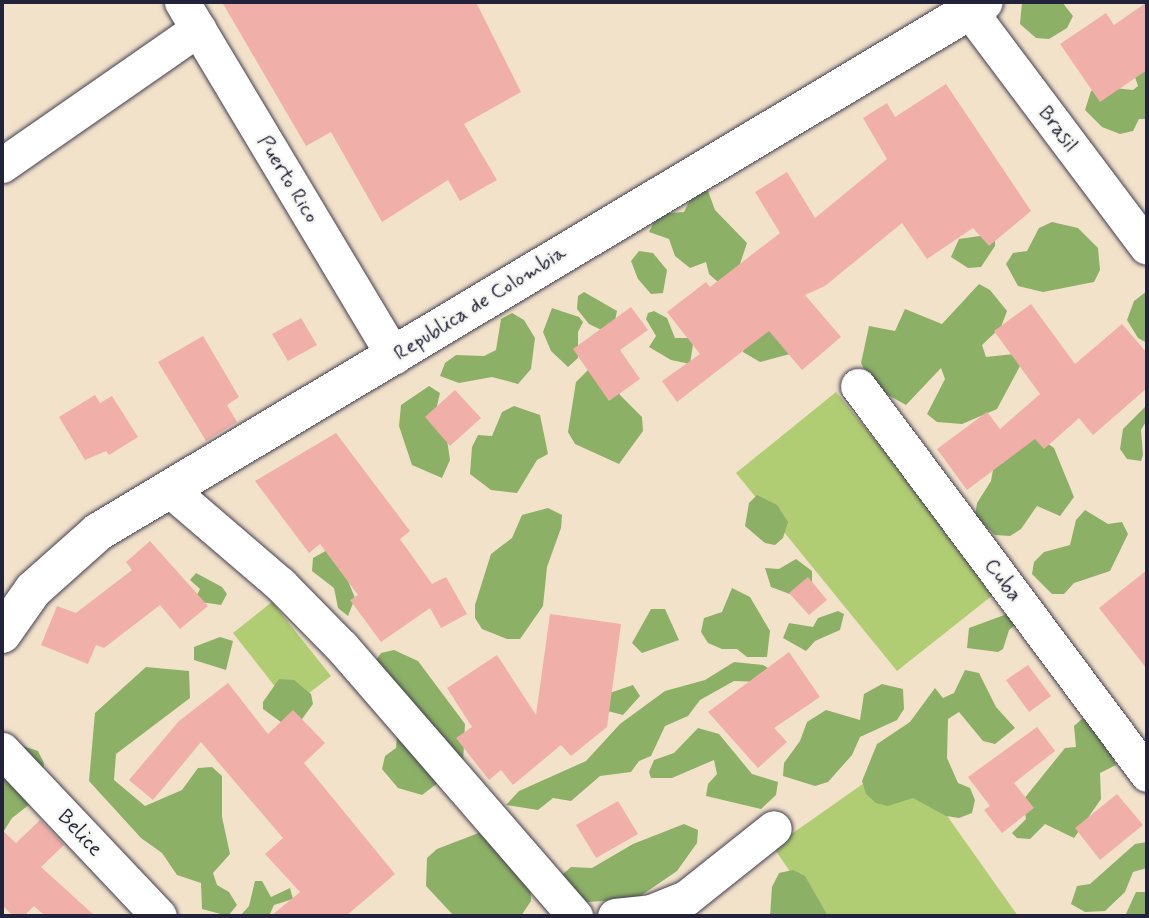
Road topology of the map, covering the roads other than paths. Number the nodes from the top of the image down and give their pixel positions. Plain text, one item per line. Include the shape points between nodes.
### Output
1 (976, 6) edge
2 (190, 15) edge
3 (2, 165) edge
4 (1147, 247) edge
5 (394, 356) junction
6 (858, 386) dead end
7 (168, 488) junction
8 (2, 634) edge
9 (2, 750) edge
10 (1147, 774) edge
11 (774, 828) dead end
12 (159, 916) edge
13 (575, 916) edge
14 (615, 916) edge

1 - 4 street, Brasil
1 - 5 street, Republica de Colombia via 631,209
2 - 3 street
2 - 5 street, Puerto Rico
5 - 7 street, Republica de Colombia
6 - 10 street, Cuba
7 - 8 street, Republica de Colombia via 98,532 33,590
7 - 13 street via 280,584 342,647
9 - 12 street, Belice
11 - 14 street via 686,898 651,912

